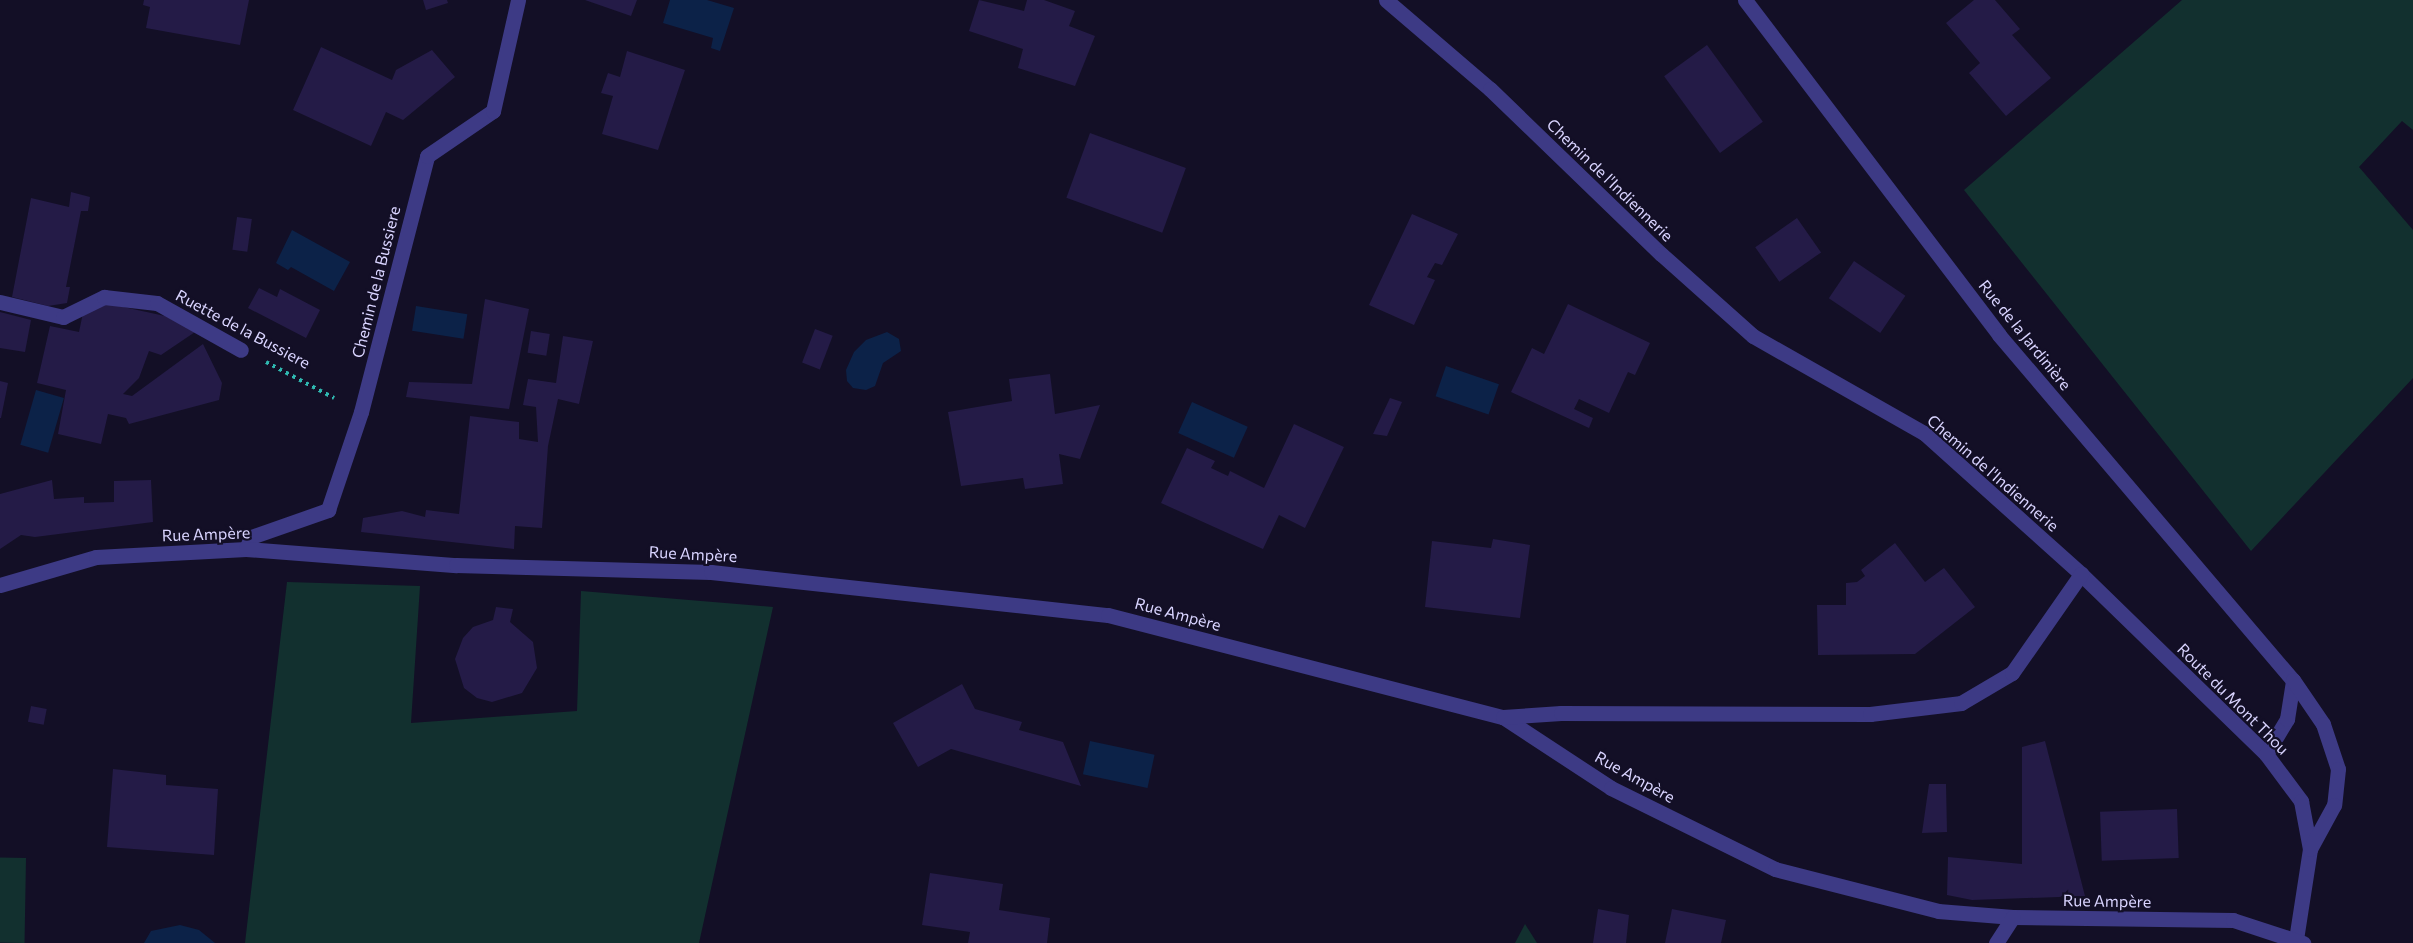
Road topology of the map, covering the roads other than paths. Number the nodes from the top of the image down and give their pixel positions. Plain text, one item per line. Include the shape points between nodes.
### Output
1 (518, 0) edge
2 (1386, 0) edge
3 (1745, 0) edge
4 (0, 302) edge
5 (241, 350) road end
6 (246, 549) junction
7 (2081, 574) junction
8 (0, 585) edge
9 (2293, 680) junction
10 (1503, 717) junction
11 (2265, 754) junction
12 (2310, 849) junction
13 (2013, 917) junction
14 (2299, 941) edge
15 (1996, 943) edge

1 - 6 street, Chemin de la Bussiere via 493,111 427,156 361,412 328,510 251,537
2 - 7 street, Chemin de l'Indiennerie via 1490,88 1661,254 1753,336 1924,433
3 - 9 street, Rue de la Jardinière via 1999,335
4 - 5 street, Ruette de la Bussiere via 63,317 104,297 157,303
6 - 8 street, Rue Ampère via 96,557
6 - 10 street, Rue Ampère via 456,566 711,572 1108,615
7 - 10 street via 2012,673 1960,703 1870,714 1561,713
7 - 11 street, Route du Mont Thou
9 - 11 street via 2287,719
9 - 12 street, Rue de la Jardinière via 2323,724 2338,769 2334,806
10 - 13 street, Rue Ampère via 1611,788 1775,869 1938,911
11 - 12 street, Route du Mont Thou via 2301,801
12 - 14 street, Route du Mont Thou
13 - 14 street, Rue Ampère via 2233,920
13 - 15 street

